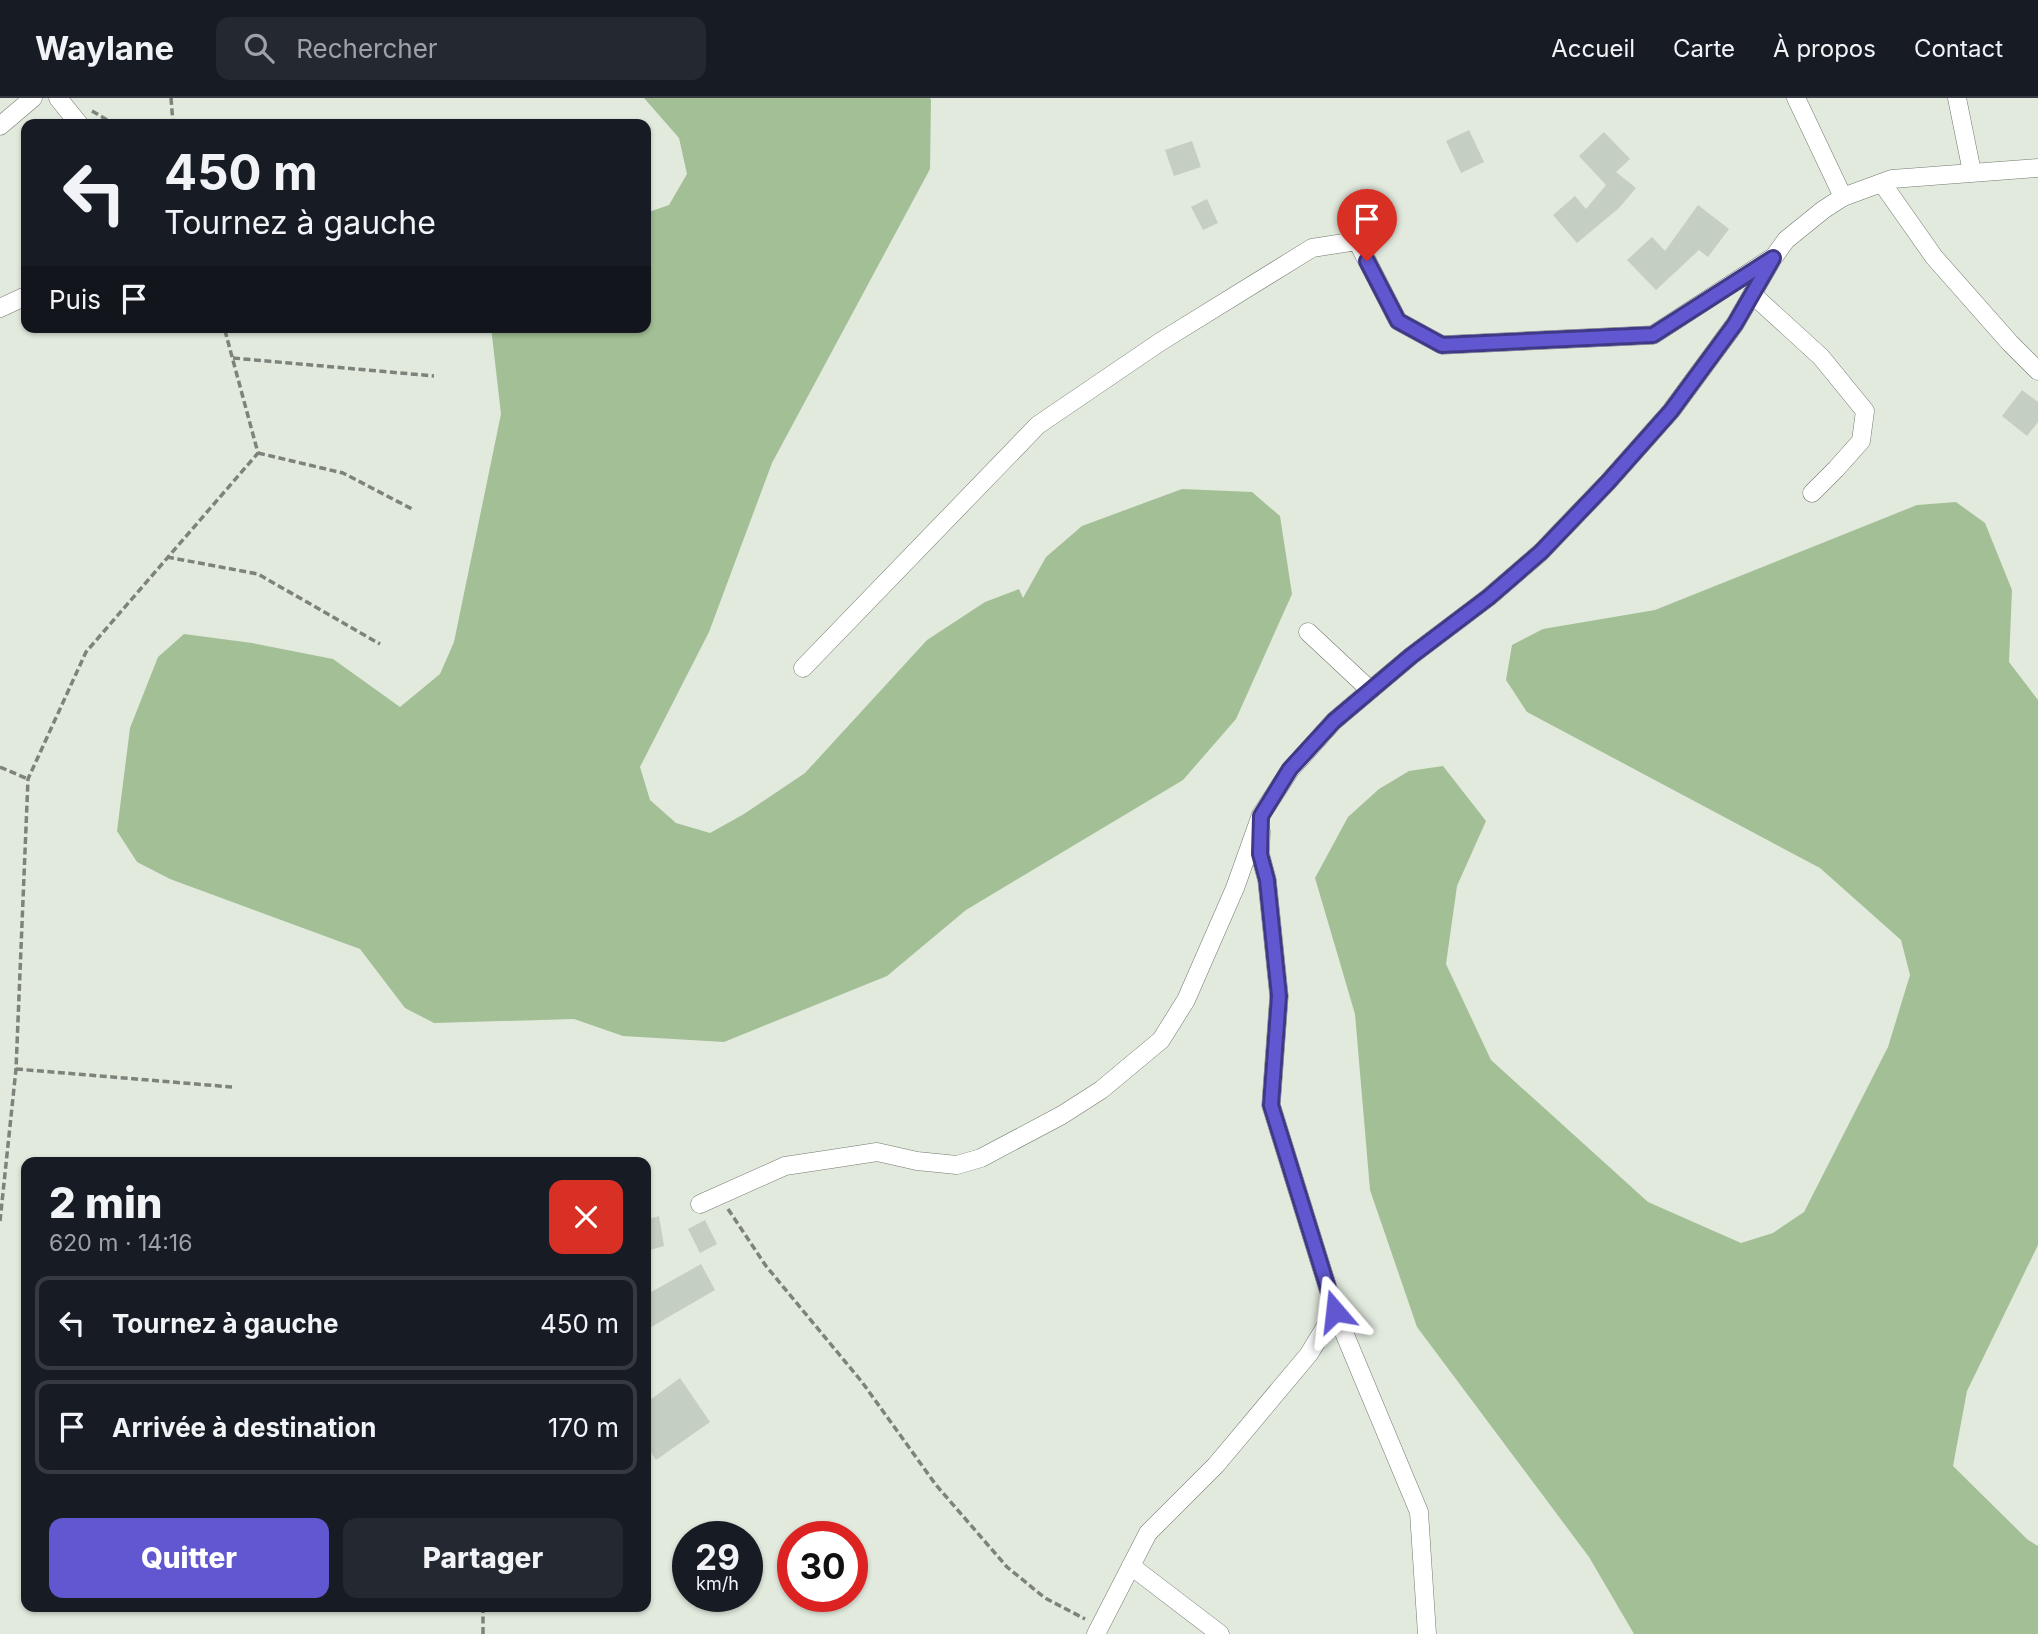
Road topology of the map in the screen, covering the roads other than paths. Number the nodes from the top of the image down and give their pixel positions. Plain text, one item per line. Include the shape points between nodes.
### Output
1 (33, 98) edge
2 (58, 98) edge
3 (1796, 98) edge
4 (1957, 98) edge
5 (75, 119) edge
6 (0, 126) edge
7 (2038, 168) edge
8 (1972, 172) junction
9 (1882, 183) junction
10 (1843, 197) junction
11 (1773, 258) junction
12 (1752, 294) junction
13 (21, 298) edge
14 (0, 308) edge
15 (2038, 371) edge
16 (1812, 493) dead end
17 (1308, 632) dead end
18 (803, 668) dead end
19 (1370, 690) junction
20 (1261, 816) junction
21 (700, 1204) dead end
22 (1335, 1311) junction
23 (1131, 1566) junction
24 (1098, 1630) edge
25 (1220, 1634) edge
26 (1427, 1634) edge

1 - 6 street
2 - 5 street
3 - 10 street
4 - 8 street
7 - 8 street
8 - 9 street
9 - 10 street
9 - 15 street via 1934,257
10 - 11 street via 1786,240
11 - 12 street
11 - 18 street via 1653,335 1442,345 1398,321 1357,241 1312,248 1160,342 1038,425
12 - 16 street via 1821,357 1864,411 1861,441
12 - 19 street via 1671,411 1541,552
13 - 14 street
17 - 19 street
19 - 20 street via 1290,769
20 - 21 street via 1186,999 1161,1040 1101,1090 1016,1140 957,1165 877,1152 785,1166
20 - 22 street via 1260,854 1279,996 1271,1105
22 - 23 street via 1309,1354 1216,1465 1147,1532
22 - 26 street via 1419,1511
23 - 24 street
23 - 25 street

